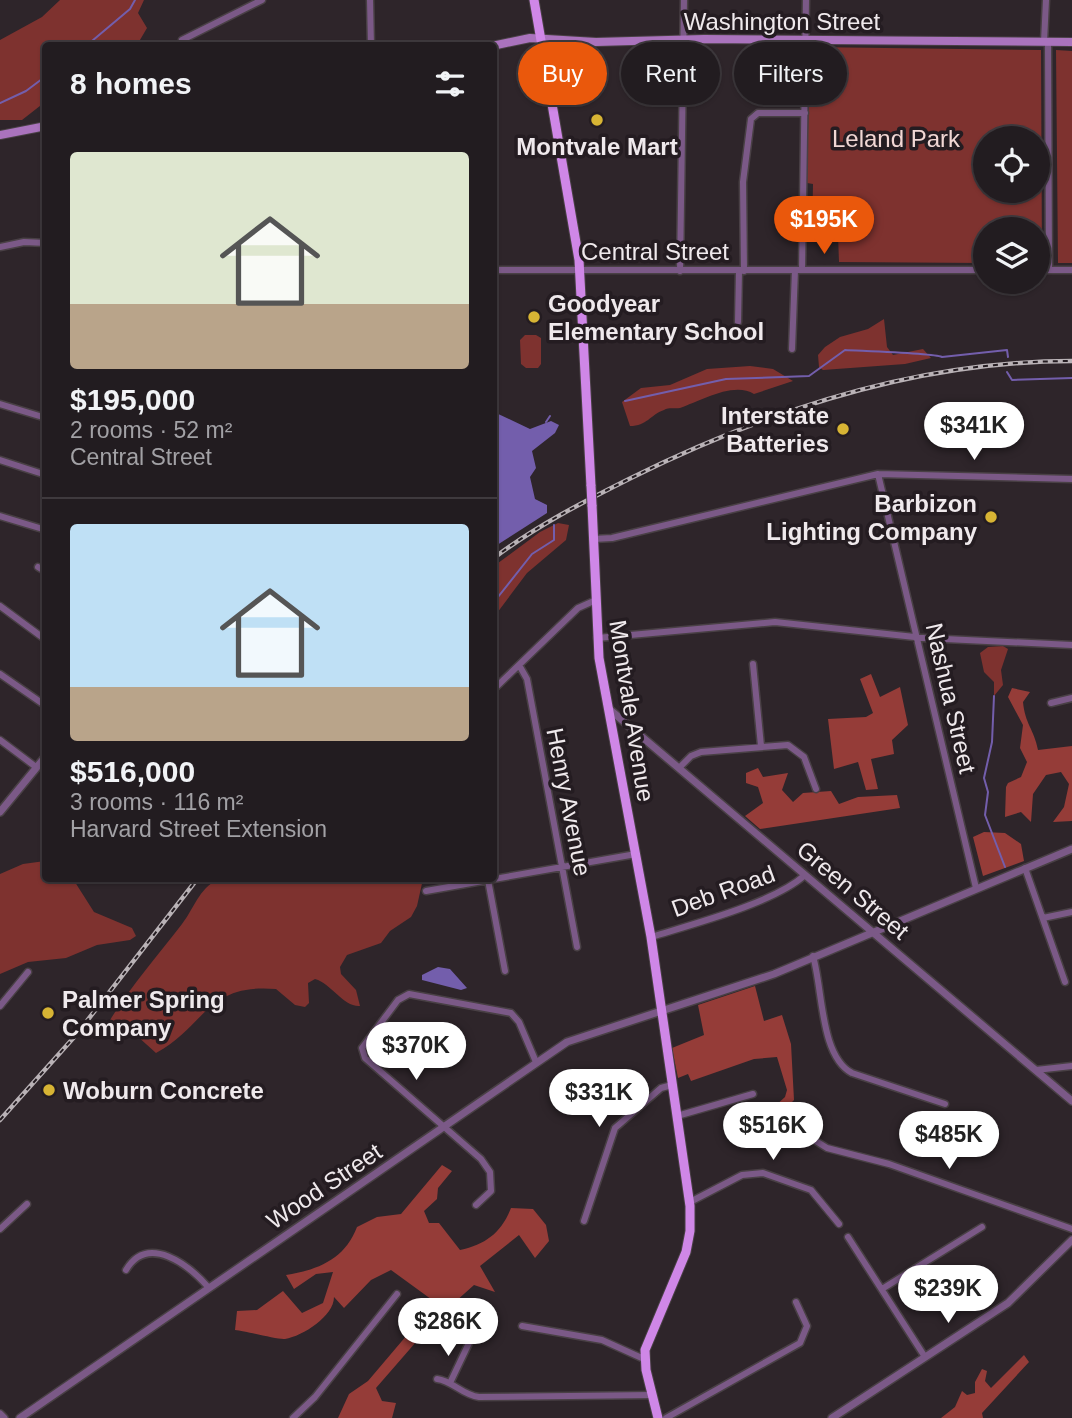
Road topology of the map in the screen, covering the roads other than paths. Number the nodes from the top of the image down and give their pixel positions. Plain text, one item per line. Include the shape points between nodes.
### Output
1 (262, 0) edge
2 (370, 0) edge
3 (534, 0) edge
4 (684, 0) edge
5 (806, 0) edge
6 (1046, 0) edge
7 (542, 38) junction
8 (684, 39) junction
9 (183, 40) dead end
10 (805, 40) junction
11 (371, 42) edge
12 (1046, 42) junction
13 (1072, 42) edge
14 (497, 45) edge
15 (805, 113) junction
16 (42, 127) edge
17 (0, 135) edge
18 (1048, 217) edge
19 (42, 243) edge
20 (0, 247) edge
21 (497, 270) edge
22 (799, 270) junction
23 (973, 270) edge
24 (1050, 270) edge
25 (1072, 270) edge
26 (580, 271) junction
27 (680, 271) junction
28 (741, 271) junction
29 (738, 322) dead end
30 (792, 349) dead end
31 (0, 404) edge
32 (42, 417) edge
33 (0, 460) edge
34 (42, 474) edge
35 (877, 474) junction
36 (1072, 479) edge
37 (0, 516) edge
38 (42, 529) edge
39 (593, 539) junction
40 (38, 567) dead end
41 (42, 570) edge
42 (596, 600) junction
43 (0, 606) edge
44 (917, 636) junction
45 (42, 637) edge
46 (597, 638) junction
47 (1072, 645) edge
48 (753, 664) dead end
49 (519, 665) junction
50 (0, 674) edge
51 (497, 686) edge
52 (1072, 698) edge
53 (42, 703) edge
54 (1051, 703) dead end
55 (609, 709) junction
56 (0, 740) edge
57 (761, 746) junction
58 (42, 760) edge
59 (36, 767) junction
60 (679, 768) junction
61 (816, 789) dead end
62 (1, 810) edge
63 (1072, 849) edge
64 (636, 854) junction
65 (562, 868) junction
66 (1025, 868) junction
67 (805, 876) junction
68 (497, 879) edge
69 (477, 882) edge
70 (488, 882) edge
71 (976, 888) junction
72 (426, 891) dead end
73 (1072, 912) edge
74 (1042, 918) junction
75 (870, 931) junction
76 (651, 937) junction
77 (577, 947) dead end
78 (813, 956) junction
79 (505, 971) dead end
80 (28, 972) dead end
81 (1065, 982) dead end
82 (0, 1006) edge
83 (662, 1010) junction
84 (536, 1062) junction
85 (1072, 1066) edge
86 (1036, 1070) junction
87 (672, 1084) junction
88 (754, 1094) dead end
89 (1072, 1101) edge
90 (945, 1104) dead end
91 (677, 1116) junction
92 (443, 1128) junction
93 (811, 1138) dead end
94 (690, 1202) junction
95 (27, 1204) dead end
96 (476, 1205) dead end
97 (584, 1221) dead end
98 (839, 1224) dead end
99 (982, 1227) dead end
100 (1072, 1228) edge
101 (0, 1229) edge
102 (848, 1237) dead end
103 (1072, 1240) edge
104 (126, 1270) dead end
105 (209, 1288) junction
106 (882, 1290) junction
107 (397, 1294) dead end
108 (796, 1302) dead end
109 (522, 1326) dead end
110 (469, 1343) dead end
111 (925, 1357) junction
112 (645, 1359) junction
113 (437, 1379) dead end
114 (450, 1383) junction
115 (652, 1395) junction
116 (0, 1413) edge
117 (4, 1418) edge
118 (20, 1418) edge
119 (293, 1418) edge
120 (658, 1418) edge
121 (666, 1418) edge
122 (832, 1418) edge

1 - 9 street
2 - 11 street
3 - 7 main road, Montvale Avenue
4 - 8 street
5 - 10 street
6 - 12 street
7 - 8 main road, Washington Street via 596,42
7 - 14 main road, Washington Street
7 - 26 main road, Montvale Avenue
8 - 10 main road, Washington Street
8 - 27 street
10 - 12 main road, Washington Street
10 - 15 street
12 - 13 main road, Washington Street
12 - 18 street
15 - 22 street
15 - 28 street via 758,113 750,121 743,172
16 - 17 main road
19 - 20 street
21 - 26 street, Central Street
22 - 23 street, Central Street
22 - 28 street, Central Street
22 - 30 street
24 - 25 street
26 - 27 street, Central Street
26 - 39 main road, Montvale Avenue, bridge
27 - 28 street, Central Street
28 - 29 street
31 - 32 street
33 - 34 street
35 - 36 street
35 - 39 street
35 - 44 street, Nashua Street
37 - 38 street
39 - 42 main road, Montvale Avenue
40 - 41 street
42 - 46 main road, Montvale Avenue
42 - 49 street via 578,608
43 - 45 street
44 - 46 street via 769,622
44 - 47 street
44 - 71 street, Nashua Street
46 - 55 main road, Montvale Avenue
48 - 57 street
49 - 51 street
49 - 65 street, Henry Avenue via 527,679
50 - 53 street
52 - 54 street
55 - 60 street, Green Street
55 - 64 main road, Montvale Avenue
56 - 59 street
57 - 60 street via 697,753
57 - 61 street via 786,745 798,750
58 - 59 street
59 - 62 street
60 - 67 street, Green Street
63 - 66 street
64 - 65 street
64 - 76 main road, Montvale Avenue
65 - 68 street
65 - 77 street, Henry Avenue
66 - 71 street
66 - 74 street
67 - 75 street, Green Street
67 - 76 street, Deb Road via 777,893
69 - 72 street
70 - 79 street
71 - 75 street
73 - 74 street
74 - 81 street
75 - 78 street
75 - 86 street, Green Street
76 - 83 main road, Montvale Avenue
78 - 83 street via 768,976
78 - 90 street via 830,1045 840,1065 856,1075
80 - 82 street
83 - 84 street, Wood Street via 574,1039
83 - 87 main road, Montvale Avenue
84 - 92 street, Wood Street
84 - 92 street via 511,1013 415,993 398,1000 361,1051
85 - 86 street
86 - 89 street, Green Street
87 - 91 main road, Montvale Avenue
87 - 97 street via 661,1088 615,1128
88 - 91 street
91 - 94 main road, Montvale Avenue
92 - 96 street via 491,1172 491,1191
92 - 105 street, Wood Street
93 - 100 street via 827,1148 889,1164
94 - 98 street via 737,1177 760,1173 811,1190
94 - 112 main road, Montvale Avenue via 688,1246 653,1326
95 - 101 street
99 - 106 street
102 - 106 street
103 - 111 street via 1007,1303
104 - 105 street via 139,1256 160,1253 174,1258
105 - 118 street, Wood Street
106 - 111 street
107 - 119 street via 310,1404
108 - 121 street via 807,1326 800,1343
109 - 112 street via 602,1340
110 - 114 street
111 - 122 street
112 - 115 main road, Montvale Avenue
113 - 114 street
114 - 115 street via 479,1397
115 - 120 main road, Montvale Avenue
116 - 117 street

